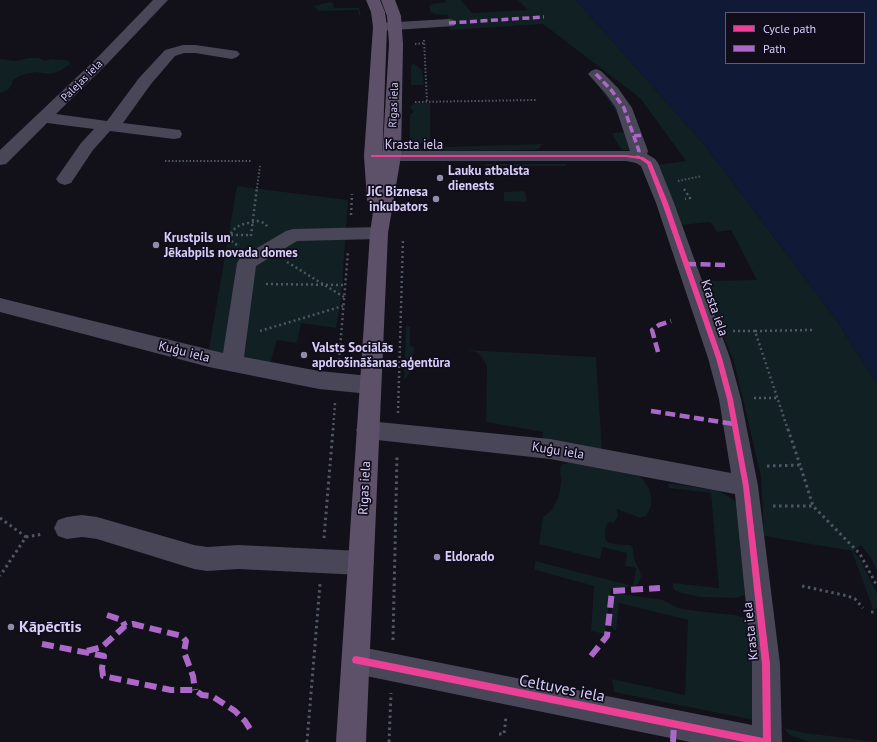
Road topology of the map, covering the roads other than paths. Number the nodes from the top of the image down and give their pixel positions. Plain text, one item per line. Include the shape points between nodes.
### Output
1 (161, 0) edge
2 (373, 0) edge
3 (388, 0) edge
4 (449, 23) dead end
5 (388, 27) junction
6 (232, 54) dead end
7 (596, 74) dead end
8 (45, 118) junction
9 (109, 126) junction
10 (174, 134) dead end
11 (382, 156) junction
12 (638, 157) junction
13 (0, 160) edge
14 (65, 179) dead end
15 (379, 233) junction
16 (0, 305) edge
17 (232, 364) junction
18 (370, 385) junction
19 (368, 430) junction
20 (746, 486) junction
21 (67, 528) dead end
22 (361, 563) junction
23 (356, 660) junction
24 (351, 742) edge
25 (764, 742) edge
26 (767, 742) edge

1 - 8 street, Palejas iela
2 - 5 main road, Rīgas iela via 380,20
3 - 5 main road, Rīgas iela
4 - 5 street
5 - 11 main road, Rīgas iela via 396,61
6 - 9 street via 195,49 170,53
7 - 12 street via 624,108 639,151
8 - 9 street
8 - 13 street, Palejas iela
9 - 10 street
9 - 14 street via 87,147
11 - 12 street, Krasta iela
11 - 15 main road, Rīgas iela
12 - 20 street, Krasta iela via 649,164 719,358 730,399
15 - 17 street via 292,235 255,253
15 - 18 main road, Rīgas iela
16 - 17 street, Kuģu iela
17 - 18 street, Kuģu iela via 319,380
18 - 19 main road, Rīgas iela
19 - 20 street, Kuģu iela via 550,449
19 - 22 main road, Rīgas iela
20 - 26 street, Krasta iela via 766,664
21 - 22 street via 97,528 207,559 238,557
22 - 23 main road, Rīgas iela
23 - 24 main road, Rīgas iela
23 - 25 street, Celtuves iela

